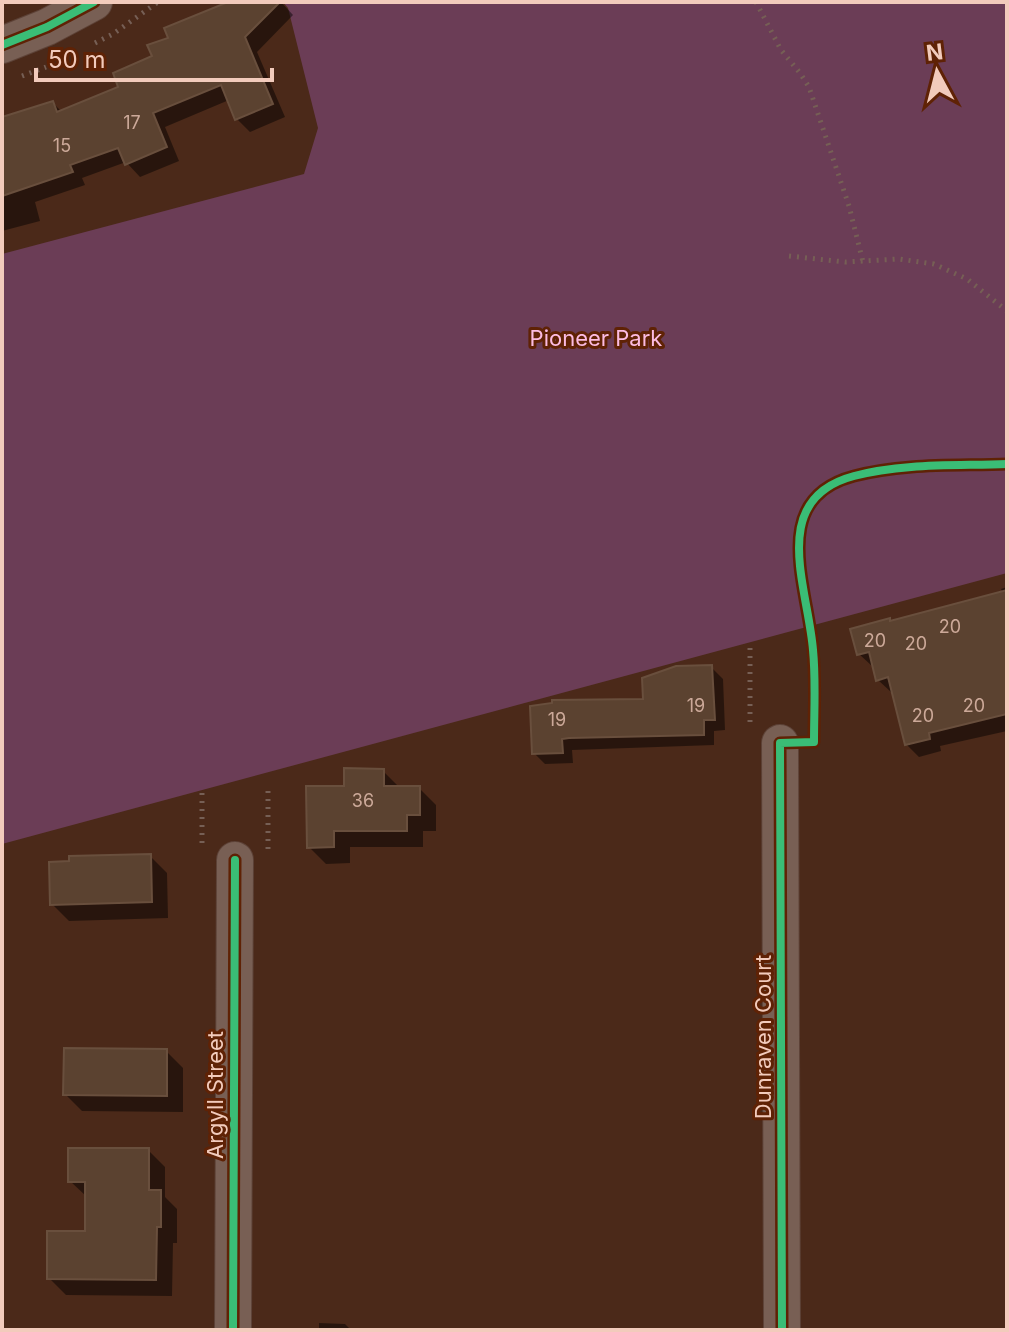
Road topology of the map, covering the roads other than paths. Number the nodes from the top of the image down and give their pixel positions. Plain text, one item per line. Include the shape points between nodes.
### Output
1 (94, 2) edge
2 (2, 45) edge
3 (780, 743) dead end
4 (235, 860) dead end
5 (233, 1330) edge
6 (782, 1330) edge

1 - 2 street
3 - 6 street, Dunraven Court
4 - 5 street, Argyll Street

